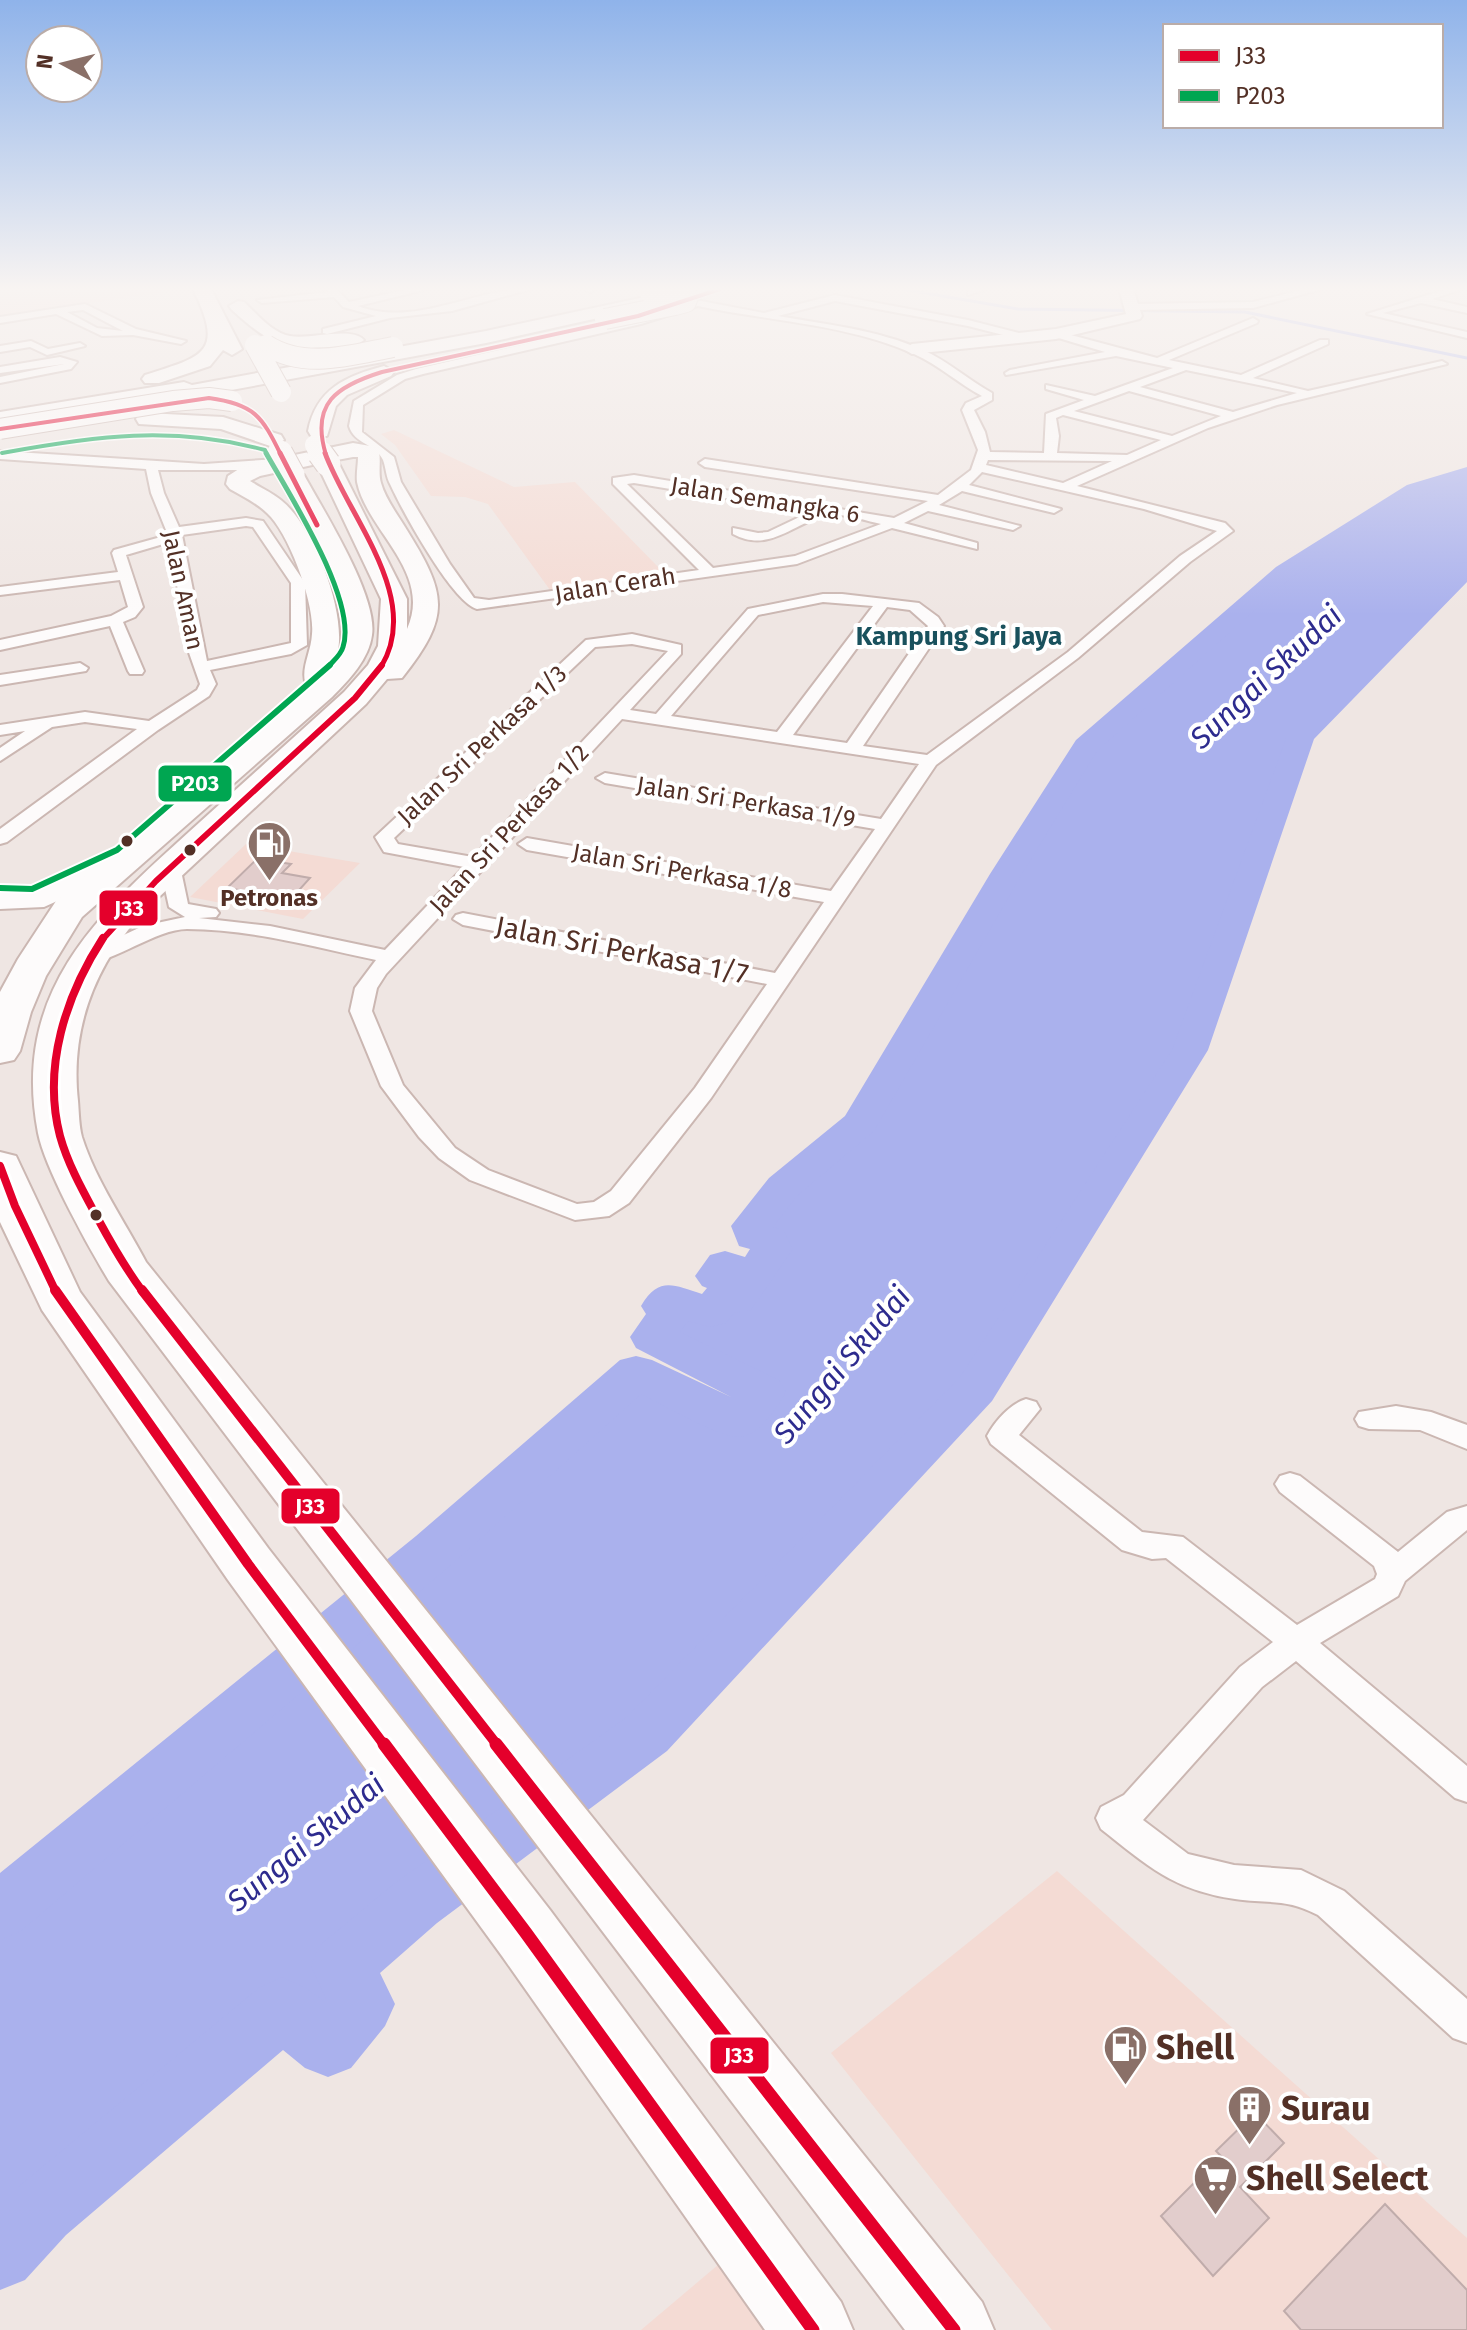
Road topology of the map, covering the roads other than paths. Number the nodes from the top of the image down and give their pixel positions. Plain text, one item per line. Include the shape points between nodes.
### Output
1 (53, 398) edge
2 (123, 398) edge
3 (187, 398) edge
4 (207, 398) edge
5 (210, 398) edge
6 (213, 398) edge
7 (255, 398) edge
8 (286, 398) edge
9 (323, 398) edge
10 (332, 398) edge
11 (367, 398) edge
12 (988, 398) edge
13 (1088, 398) edge
14 (1097, 398) edge
15 (1167, 398) edge
16 (1290, 398) edge
17 (1093, 399) junction
18 (0, 407) edge
19 (1059, 411) junction
20 (31, 416) junction
21 (1234, 416) junction
22 (0, 426) edge
23 (272, 438) junction
24 (1171, 439) junction
25 (0, 440) edge
26 (366, 443) junction
27 (323, 451) junction
28 (0, 455) edge
29 (1050, 457) junction
30 (1128, 458) junction
31 (981, 462) junction
32 (705, 463) dead end
33 (152, 468) junction
34 (959, 486) junction
35 (1066, 486) junction
36 (934, 503) junction
37 (826, 509) junction
38 (1054, 509) dead end
39 (893, 523) junction
40 (1013, 526) dead end
41 (738, 531) dead end
42 (174, 534) junction
43 (972, 546) dead end
44 (708, 571) junction
45 (126, 575) junction
46 (0, 591) edge
47 (883, 602) junction
48 (115, 620) junction
49 (0, 645) edge
50 (676, 648) joint
51 (200, 667) junction
52 (80, 668) dead end
53 (136, 671) dead end
54 (0, 680) edge
55 (322, 691) junction
56 (355, 698) junction
57 (618, 713) junction
58 (660, 719) junction
59 (49, 722) junction
60 (152, 726) junction
61 (0, 730) edge
62 (782, 738) junction
63 (852, 749) junction
64 (0, 756) edge
65 (930, 761) junction
66 (605, 778) dead end
67 (886, 825) junction
68 (0, 838) edge
69 (527, 844) dead end
70 (124, 860) junction
71 (478, 864) junction
72 (170, 866) junction
73 (837, 898) junction
74 (0, 900) edge
75 (0, 914) edge
76 (463, 919) dead end
77 (395, 951) junction
78 (62, 958) junction
79 (781, 980) junction
80 (0, 1051) edge
81 (0, 1166) edge
82 (1026, 1409) dead end
83 (1369, 1419) dead end
84 (1467, 1438) edge
85 (1290, 1484) dead end
86 (1467, 1518) edge
87 (1392, 1574) junction
88 (1296, 1642) junction
89 (1467, 1787) edge
90 (1467, 2024) edge
91 (813, 2330) edge
92 (954, 2330) edge

1 - 18 highway
2 - 20 highway
3 - 22 highway
4 - 20 highway
5 - 22 highway, bridge
6 - 25 highway
7 - 23 highway
8 - 27 highway, bridge
9 - 27 highway via 312,418
10 - 27 highway via 321,412
11 - 26 street via 358,403 353,428
12 - 31 street via 968,410 977,424
13 - 17 street
14 - 17 street
15 - 21 street
16 - 21 street
17 - 19 street
18 - 20 highway
19 - 24 street
19 - 29 street via 1050,416
20 - 22 highway, bridge
21 - 24 street
23 - 25 highway via 223,423 176,418
23 - 55 highway, bridge via 355,602 359,628 354,653
24 - 30 street
26 - 33 street via 253,466
26 - 44 street, Jalan Cerah via 388,457 395,482 443,565 477,605
27 - 56 highway via 394,599 392,646
28 - 33 street via 62,455
29 - 30 street
29 - 31 street
30 - 35 street
31 - 34 street, Jalan Cerah
31 - 35 street
32 - 36 street
33 - 42 street, Jalan Aman via 151,481
34 - 36 street, Jalan Cerah
34 - 38 street
35 - 65 street, Jalan Sri Perkasa 1/2 via 1226,531 1185,559 1073,655
36 - 39 street, Jalan Cerah
36 - 40 street
37 - 39 street, Jalan Semangka 6
37 - 41 street via 762,537 749,538
37 - 44 street, Jalan Semangka 6 via 634,479 617,481
39 - 43 street, Jalan Semangka 6
39 - 44 street, Jalan Cerah via 797,560
42 - 45 street via 122,550
42 - 51 street, Jalan Aman
42 - 51 street via 253,522 298,583 299,645
45 - 46 street
45 - 48 street via 136,607
47 - 58 street via 823,598 753,612
47 - 62 street
47 - 63 street via 914,606 936,626
48 - 49 street
48 - 53 street
50 - 57 street, Jalan Sri Perkasa 1/2
50 - 71 street, Jalan Sri Perkasa 1/3 via 632,639 591,643 384,837 391,848
51 - 60 street, Jalan Aman via 208,684 203,693
52 - 54 street
55 - 56 highway via 317,671 329,633 323,597 282,515 238,484 240,476 253,470 368,452 368,484 426,586 426,616 421,634 398,666 381,684
55 - 70 highway
56 - 72 highway
57 - 58 street
57 - 71 street, Jalan Sri Perkasa 1/2
58 - 62 street
59 - 60 street via 85,717
59 - 61 street
59 - 64 street
60 - 68 street
62 - 63 street
63 - 65 street
65 - 67 street, Jalan Sri Perkasa 1/2
66 - 67 street, Jalan Sri Perkasa 1/9
67 - 73 street, Jalan Sri Perkasa 1/2
69 - 73 street, Jalan Sri Perkasa 1/8
70 - 74 street via 34,901
70 - 78 highway via 69,909
71 - 77 street, Jalan Sri Perkasa 1/2
72 - 77 street via 179,907 188,912 262,918
72 - 78 highway via 112,922
73 - 79 street, Jalan Sri Perkasa 1/2
75 - 78 street via 30,921
76 - 79 street, Jalan Sri Perkasa 1/7
77 - 78 street via 185,923
77 - 79 street, Jalan Sri Perkasa 1/2 via 366,988 361,1011 392,1086 447,1153 479,1175 575,1212 600,1210 620,1197 703,1093
78 - 80 highway via 4,1029
78 - 92 highway via 73,984 58,1029 60,1136 126,1270
81 - 91 highway via 59,1298 248,1564 526,1933
82 - 88 street via 1001,1436 1133,1542 1172,1546
83 - 84 street via 1421,1417
85 - 87 street via 1386,1559
86 - 87 street
87 - 88 street via 1387,1587
88 - 89 street
88 - 90 street via 1251,1677 1136,1806 1113,1818 1179,1868 1234,1882 1301,1887 1331,1903

